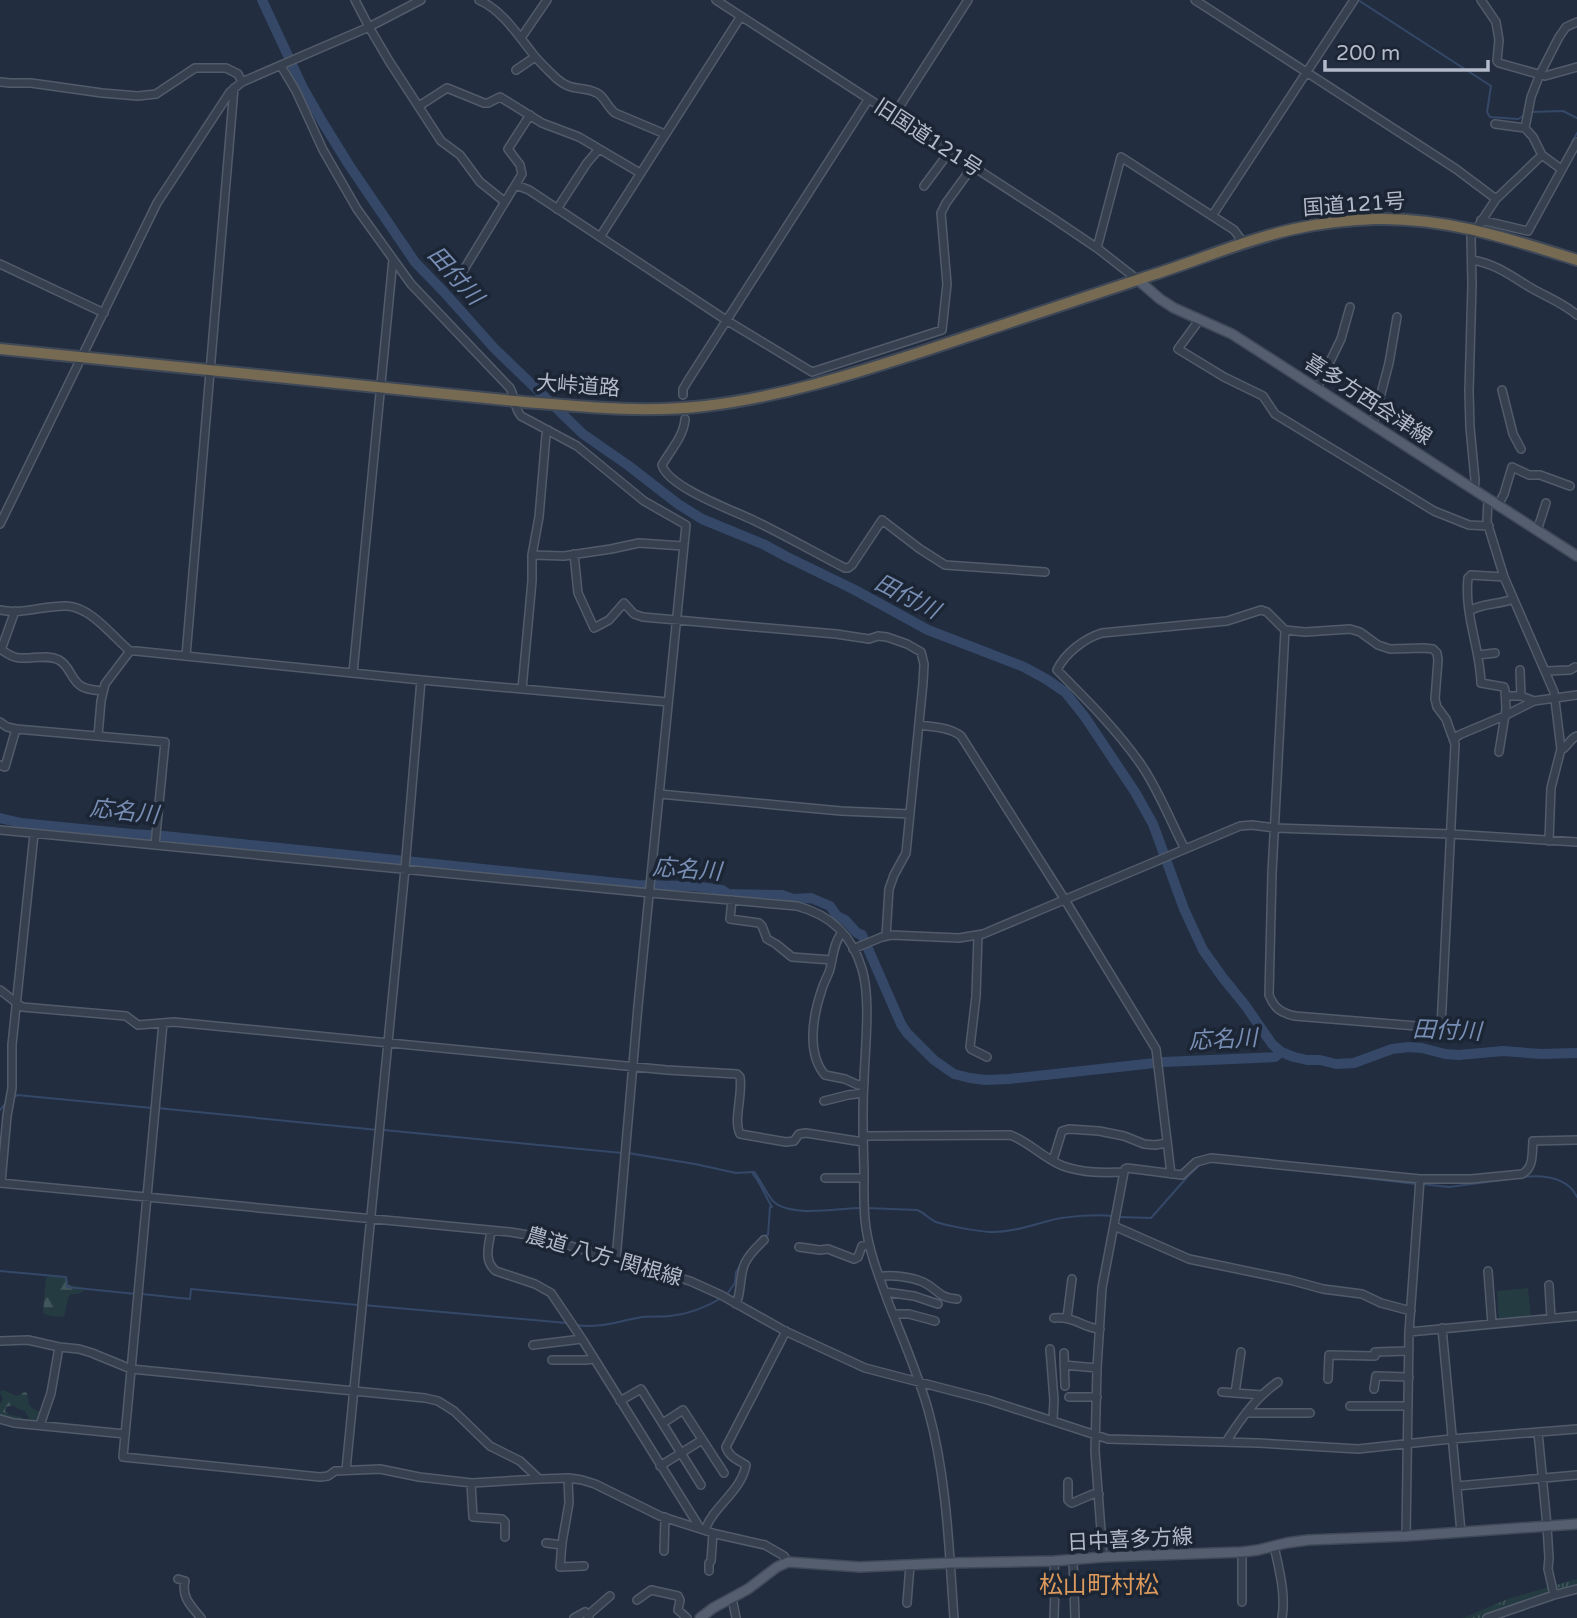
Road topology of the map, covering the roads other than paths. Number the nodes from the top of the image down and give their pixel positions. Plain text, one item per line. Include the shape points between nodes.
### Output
1 (355, 0) edge
2 (421, 0) edge
3 (479, 0) edge
4 (547, 0) edge
5 (716, 0) edge
6 (735, 0) edge
7 (968, 0) edge
8 (1195, 0) edge
9 (1354, 0) edge
10 (1480, 0) edge
11 (729, 9) junction
12 (741, 16) junction
13 (1577, 22) edge
14 (369, 27) junction
15 (521, 38) junction
16 (535, 57) junction
17 (283, 65) junction
18 (1577, 67) edge
19 (516, 70) dead end
20 (1307, 72) junction
21 (1540, 74) junction
22 (0, 82) edge
23 (242, 82) junction
24 (234, 88) junction
25 (868, 100) junction
26 (419, 106) junction
27 (530, 115) junction
28 (894, 115) junction
29 (1495, 124) dead end
30 (1525, 128) junction
31 (665, 134) junction
32 (1577, 142) edge
33 (599, 149) junction
34 (950, 151) junction
35 (1542, 155) junction
36 (973, 166) junction
37 (1561, 169) junction
38 (640, 173) junction
39 (516, 185) junction
40 (924, 186) dead end
41 (1496, 199) junction
42 (505, 202) junction
43 (557, 209) junction
44 (1212, 216) junction
45 (1479, 225) junction
46 (600, 237) junction
47 (1241, 245) junction
48 (1097, 248) junction
49 (393, 259) junction
50 (1472, 260) junction
51 (1577, 260) edge
52 (0, 264) edge
53 (463, 271) dead end
54 (1138, 280) junction
55 (1350, 307) dead end
56 (104, 313) junction
57 (1577, 315) edge
58 (1397, 317) dead end
59 (1200, 318) junction
60 (726, 320) junction
61 (0, 349) edge
62 (82, 357) junction
63 (209, 371) junction
64 (380, 388) junction
65 (1317, 388) junction
66 (1502, 390) dead end
67 (683, 396) dead end
68 (520, 401) junction
69 (685, 419) dead end
70 (1373, 424) junction
71 (548, 430) junction
72 (1521, 449) dead end
73 (1570, 486) dead end
74 (1474, 490) junction
75 (1488, 499) junction
76 (1546, 503) dead end
77 (1498, 505) junction
78 (0, 524) edge
79 (1489, 527) junction
80 (1537, 531) junction
81 (683, 546) junction
82 (574, 554) junction
83 (532, 555) junction
84 (1577, 556) edge
85 (1045, 572) dead end
86 (1504, 577) junction
87 (1513, 599) junction
88 (0, 610) edge
89 (15, 611) junction
90 (1469, 611) junction
91 (677, 620) junction
92 (1285, 630) junction
93 (1, 650) edge
94 (130, 651) junction
95 (1495, 653) dead end
96 (1478, 655) junction
97 (186, 656) junction
98 (1575, 667) dead end
99 (1520, 670) dead end
100 (1546, 671) junction
101 (353, 673) junction
102 (421, 680) junction
103 (522, 689) junction
104 (103, 691) junction
105 (1577, 695) edge
106 (1506, 696) junction
107 (1521, 696) junction
108 (1554, 698) junction
109 (1534, 701) junction
110 (668, 702) junction
111 (1504, 716) junction
112 (0, 722) edge
113 (919, 725) junction
114 (16, 729) junction
115 (98, 736) junction
116 (1577, 736) edge
117 (1454, 739) junction
118 (1561, 750) junction
119 (1499, 752) dead end
120 (0, 765) edge
121 (659, 794) junction
122 (910, 814) junction
123 (1275, 828) junction
124 (0, 830) edge
125 (34, 834) junction
126 (1451, 834) junction
127 (1549, 841) junction
128 (1577, 842) edge
129 (155, 843) junction
130 (1181, 851) junction
131 (405, 867) junction
132 (650, 893) junction
133 (732, 900) junction
134 (1065, 900) junction
135 (842, 933) junction
136 (978, 935) junction
137 (887, 936) junction
138 (856, 948) junction
139 (832, 961) junction
140 (0, 989) edge
141 (17, 1004) junction
142 (163, 1023) junction
143 (388, 1042) junction
144 (987, 1057) dead end
145 (633, 1066) junction
146 (863, 1084) junction
147 (863, 1093) junction
148 (824, 1101) dead end
149 (863, 1139) junction
150 (1577, 1140) edge
151 (1167, 1143) junction
152 (1053, 1160) junction
153 (1124, 1172) junction
154 (1171, 1174) junction
155 (825, 1178) dead end
156 (864, 1178) junction
157 (1420, 1179) junction
158 (0, 1183) edge
159 (147, 1198) junction
160 (371, 1219) junction
161 (1114, 1226) junction
162 (491, 1231) junction
163 (764, 1240) dead end
164 (869, 1245) junction
165 (799, 1247) dead end
166 (616, 1260) junction
167 (1488, 1271) dead end
168 (879, 1277) junction
169 (1072, 1279) dead end
170 (1549, 1285) dead end
171 (885, 1292) junction
172 (957, 1299) dead end
173 (736, 1304) junction
174 (938, 1304) dead end
175 (1411, 1311) junction
176 (893, 1314) junction
177 (1577, 1316) edge
178 (1054, 1318) dead end
179 (1067, 1318) junction
180 (1550, 1318) junction
181 (935, 1321) dead end
182 (1492, 1324) junction
183 (1442, 1328) junction
184 (1100, 1329) junction
185 (786, 1331) junction
186 (1409, 1332) junction
187 (582, 1339) junction
188 (0, 1341) edge
189 (533, 1345) dead end
190 (58, 1347) junction
191 (1050, 1349) dead end
192 (1241, 1352) dead end
193 (1409, 1352) junction
194 (1064, 1353) dead end
195 (594, 1359) junction
196 (552, 1360) dead end
197 (1063, 1365) junction
198 (1097, 1368) junction
199 (131, 1369) junction
200 (1409, 1377) junction
201 (1328, 1379) dead end
202 (1278, 1382) dead end
203 (919, 1384) junction
204 (1065, 1386) dead end
205 (1374, 1389) dead end
206 (355, 1391) junction
207 (1222, 1392) dead end
208 (1236, 1393) junction
209 (1262, 1395) junction
210 (1069, 1397) dead end
211 (1097, 1397) junction
212 (620, 1401) junction
213 (1350, 1406) dead end
214 (1408, 1406) junction
215 (1246, 1413) junction
216 (1310, 1413) dead end
217 (0, 1419) edge
218 (1053, 1420) junction
219 (663, 1423) junction
220 (40, 1425) junction
221 (1577, 1429) edge
222 (1538, 1432) junction
223 (125, 1434) junction
224 (1095, 1436) junction
225 (1451, 1439) junction
226 (702, 1440) junction
227 (1226, 1442) junction
228 (1408, 1445) junction
229 (726, 1449) junction
230 (681, 1453) junction
231 (712, 1456) junction
232 (660, 1466) junction
233 (346, 1470) junction
234 (724, 1473) dead end
235 (1577, 1475) edge
236 (568, 1478) junction
237 (1542, 1478) junction
238 (538, 1479) junction
239 (1068, 1482) dead end
240 (471, 1483) junction
241 (701, 1485) dead end
242 (1457, 1486) junction
243 (1099, 1493) junction
244 (665, 1517) junction
245 (1577, 1524) edge
246 (1547, 1526) junction
247 (706, 1531) junction
248 (1461, 1532) junction
249 (1406, 1536) junction
250 (505, 1537) dead end
251 (546, 1543) dead end
252 (562, 1545) junction
253 (1274, 1546) junction
254 (664, 1551) dead end
255 (1242, 1552) junction
256 (1103, 1557) junction
257 (1073, 1560) junction
258 (1054, 1561) junction
259 (788, 1562) junction
260 (950, 1563) junction
261 (911, 1565) junction
262 (584, 1566) dead end
263 (709, 1570) dead end
264 (178, 1579) dead end
265 (1577, 1589) edge
266 (1554, 1595) junction
267 (610, 1596) dead end
268 (732, 1598) junction
269 (637, 1600) dead end
270 (1242, 1602) dead end
271 (907, 1603) dead end
272 (589, 1617) edge
273 (201, 1618) edge
274 (574, 1618) edge
275 (687, 1618) edge
276 (700, 1618) edge
277 (736, 1618) edge
278 (954, 1618) edge
279 (1054, 1618) edge
280 (1075, 1618) edge
281 (1282, 1618) edge
282 (1488, 1618) edge

1 - 14 street
2 - 14 street
3 - 15 street via 494,8
4 - 15 street
5 - 11 street, 旧国道121号
6 - 11 street
7 - 28 street
8 - 20 street
9 - 20 street
10 - 21 street via 1496,22 1497,61
11 - 12 street, 旧国道121号
12 - 25 street, 旧国道121号
12 - 31 street
13 - 21 street via 1566,27
14 - 17 street
14 - 26 street
15 - 16 street
16 - 19 street
16 - 31 street via 566,86 598,93 615,113
17 - 23 street
17 - 49 street via 323,150
18 - 21 street
20 - 41 street
20 - 44 street
21 - 30 street
22 - 23 street via 138,96 156,93 195,68 226,68
23 - 24 street
24 - 56 street via 157,202
24 - 63 street
25 - 28 street, 旧国道121号
25 - 60 street
26 - 27 street via 450,89 484,103 500,97
26 - 42 street via 441,141
27 - 33 street
27 - 39 street via 508,149 522,168
28 - 34 street, 旧国道121号
29 - 30 street
30 - 35 street
31 - 38 street
32 - 37 street
33 - 38 street
33 - 43 street
34 - 36 street, 旧国道121号
34 - 40 street
35 - 37 street
35 - 41 street
36 - 48 street, 旧国道121号
36 - 60 street via 942,213 947,284 942,330 812,372
37 - 45 street via 1528,231
38 - 46 street
39 - 42 street
39 - 43 street
41 - 45 street
42 - 53 street
43 - 46 street
44 - 47 street via 1234,230
44 - 48 street via 1121,156
45 - 47 highway, 国道121号 via 1374,219 1294,229
45 - 50 street via 1471,236
45 - 51 highway, 国道121号
46 - 60 street
47 - 54 highway, 国道121号
48 - 54 street, 旧国道121号
49 - 64 street
49 - 68 street
50 - 57 street via 1491,265
50 - 74 street via 1469,391
52 - 56 street
54 - 59 main road, 喜多方西会津線 via 1174,308
54 - 68 highway, 大峠道路 via 801,389 757,398 638,409
55 - 65 street via 1341,339
56 - 62 street
58 - 70 street
59 - 65 main road, 喜多方西会津線
59 - 79 street via 1178,349 1263,396 1275,414 1434,511 1469,525
60 - 67 street
61 - 62 highway, 大峠道路
62 - 63 highway, 大峠道路
62 - 78 street
63 - 64 highway, 大峠道路
63 - 97 street
64 - 68 highway, 大峠道路
64 - 101 street
65 - 70 main road, 喜多方西会津線
66 - 72 street
68 - 71 street via 517,412
69 - 85 street via 662,465 665,472 715,504 845,568 852,565 882,520 945,565
70 - 74 main road, 喜多方西会津線
71 - 81 street via 682,522 686,528
71 - 83 street
73 - 77 street via 1512,467
74 - 75 main road, 喜多方西会津線
75 - 77 main road, 喜多方西会津線
75 - 79 street
76 - 80 street
77 - 80 main road, 喜多方西会津線
79 - 86 street
80 - 84 main road, 喜多方西会津線
81 - 82 street via 639,543
81 - 91 street
82 - 83 street
82 - 91 street via 578,593 594,628 624,603 638,616
83 - 103 street
86 - 87 street
86 - 90 street via 1471,575
87 - 90 street
87 - 100 street
88 - 89 street
89 - 93 street
89 - 94 street via 76,608 98,621
90 - 96 street
91 - 110 street
91 - 113 street via 881,636 907,644 923,656
92 - 117 street via 1350,629 1390,649 1433,649 1438,660 1435,699
92 - 123 street
92 - 130 street via 1261,610 1227,621 1102,633 1086,640 1060,663 1057,670 1140,763 1159,794
93 - 104 street via 21,658 57,659 81,687
94 - 97 street
94 - 104 street
95 - 96 street
96 - 106 street via 1482,683 1504,687
97 - 101 street
98 - 100 street
99 - 107 street
100 - 108 street
101 - 102 street
102 - 103 street
102 - 131 street
103 - 110 street
104 - 115 street
105 - 108 street
106 - 107 street
106 - 111 street
107 - 109 street
108 - 109 street
108 - 118 street
109 - 111 street
110 - 121 street
111 - 117 street
111 - 119 street
112 - 114 street
113 - 122 street
113 - 134 street via 961,736
114 - 115 street
114 - 120 street via 5,767
115 - 129 street via 165,743
116 - 118 street
117 - 126 street
118 - 127 street via 1551,788
121 - 122 street
121 - 132 street
122 - 137 street via 906,853 889,889
123 - 126 street
123 - 126 street via 1269,995 1274,1007 1294,1016 1441,1028
123 - 130 street via 1240,826
124 - 125 street
125 - 129 street
125 - 141 street
126 - 127 street
127 - 128 street
129 - 131 street
130 - 134 street
131 - 132 street
131 - 143 street
132 - 133 street
132 - 145 street
133 - 135 street via 805,908 827,918
133 - 139 street via 730,919 759,923 767,939 789,956
134 - 136 street
134 - 151 street via 1156,1049
135 - 138 street
135 - 139 street
136 - 137 street
136 - 144 street via 970,1047
137 - 138 street
138 - 146 street via 865,984
139 - 146 street via 819,998 814,1052 825,1075
140 - 141 street
141 - 142 street via 126,1016 138,1025
141 - 158 street
142 - 143 street
142 - 159 street
143 - 145 street
143 - 160 street
145 - 149 street via 737,1074 741,1089 736,1125 743,1135 786,1143 806,1133
145 - 166 street
146 - 147 street
147 - 148 street
147 - 149 street
149 - 152 street via 1010,1135
149 - 156 street
150 - 157 street via 1533,1141 1530,1168 1522,1174
151 - 152 street via 1144,1144 1113,1133 1069,1129 1062,1131
151 - 154 street
152 - 153 street via 1090,1172
153 - 154 street via 1127,1168
153 - 161 street
154 - 157 street via 1182,1175 1196,1162 1211,1158
155 - 156 street
156 - 164 street
157 - 175 street
158 - 159 street, 農道 八方-関根線
159 - 160 street, 農道 八方-関根線
159 - 199 street
160 - 162 street, 農道 八方-関根線
160 - 206 street
161 - 175 street via 1189,1259 1362,1294
161 - 184 street via 1102,1288
162 - 166 street, 農道 八方-関根線 via 540,1237
162 - 187 street via 488,1263 492,1268 551,1293
163 - 173 street via 745,1263
164 - 165 street via 862,1246 854,1259 828,1249
164 - 168 street
166 - 173 street, 農道 八方-関根線 via 690,1281
167 - 182 street
168 - 171 street
168 - 172 street via 923,1282 948,1299
169 - 179 street
170 - 180 street
171 - 174 street
171 - 176 street
173 - 185 street, 農道 八方-関根線
175 - 186 street
176 - 181 street
176 - 203 street
177 - 180 street
178 - 179 street
179 - 184 street
180 - 182 street
182 - 183 street
183 - 186 street
183 - 225 street
184 - 198 street
185 - 203 street, 農道 八方-関根線 via 865,1368
185 - 229 street
186 - 193 street
187 - 189 street
187 - 195 street
188 - 190 street via 28,1340
190 - 199 street via 79,1349
190 - 220 street via 51,1393
191 - 218 street
192 - 208 street
193 - 200 street
193 - 201 street via 1329,1355
194 - 197 street
195 - 196 street
195 - 212 street
197 - 198 street
197 - 204 street
198 - 211 street
199 - 206 street
199 - 223 street
200 - 205 street via 1376,1376
200 - 214 street
202 - 209 street
203 - 218 street, 農道 八方-関根線
203 - 260 street via 941,1477
206 - 233 street
206 - 238 street via 438,1401 490,1446 520,1461
207 - 208 street
208 - 209 street
209 - 215 street
210 - 211 street
211 - 224 street
212 - 219 street via 641,1389
212 - 232 street
213 - 214 street
214 - 228 street
215 - 216 street
215 - 227 street
217 - 220 street
218 - 224 street, 農道 八方-関根線
219 - 226 street via 683,1410
219 - 230 street
220 - 223 street
221 - 222 street, 農道 八方-関根線
222 - 225 street, 農道 八方-関根線
222 - 237 street
223 - 233 street via 123,1457 320,1477
224 - 227 street, 農道 八方-関根線
224 - 243 street
225 - 228 street, 農道 八方-関根線
225 - 242 street
226 - 230 street
226 - 231 street
227 - 228 street, 農道 八方-関根線 via 1358,1449
228 - 249 street
229 - 231 street
229 - 247 street via 746,1465 744,1474
230 - 232 street
230 - 241 street
231 - 234 street
232 - 247 street
233 - 240 street via 380,1469
235 - 237 street
236 - 238 street
236 - 244 street via 594,1484
236 - 252 street
237 - 242 street
237 - 246 street
238 - 240 street
239 - 243 street via 1072,1503
240 - 250 street via 473,1517 504,1520
242 - 248 street
243 - 256 street
244 - 247 street
244 - 254 street
245 - 246 main road, 日中喜多方線
246 - 248 main road, 日中喜多方線
246 - 266 street
247 - 259 street via 765,1545
247 - 263 street
248 - 249 main road, 日中喜多方線
249 - 253 main road, 日中喜多方線 via 1308,1539
251 - 252 street
252 - 262 street via 559,1567
253 - 255 main road, 日中喜多方線
253 - 281 street via 1282,1582
255 - 256 main road, 日中喜多方線
255 - 270 street
256 - 257 main road, 日中喜多方線
257 - 258 main road, 日中喜多方線
257 - 280 street
258 - 260 main road, 日中喜多方線
258 - 279 street
259 - 261 main road, 日中喜多方線
259 - 268 main road
260 - 261 main road, 日中喜多方線
260 - 278 street
261 - 271 street
264 - 273 street via 185,1581 184,1594
265 - 266 street
266 - 282 street
267 - 272 street
268 - 276 main road
268 - 277 street
269 - 275 street via 651,1590 678,1597 678,1610
272 - 274 street via 585,1612

